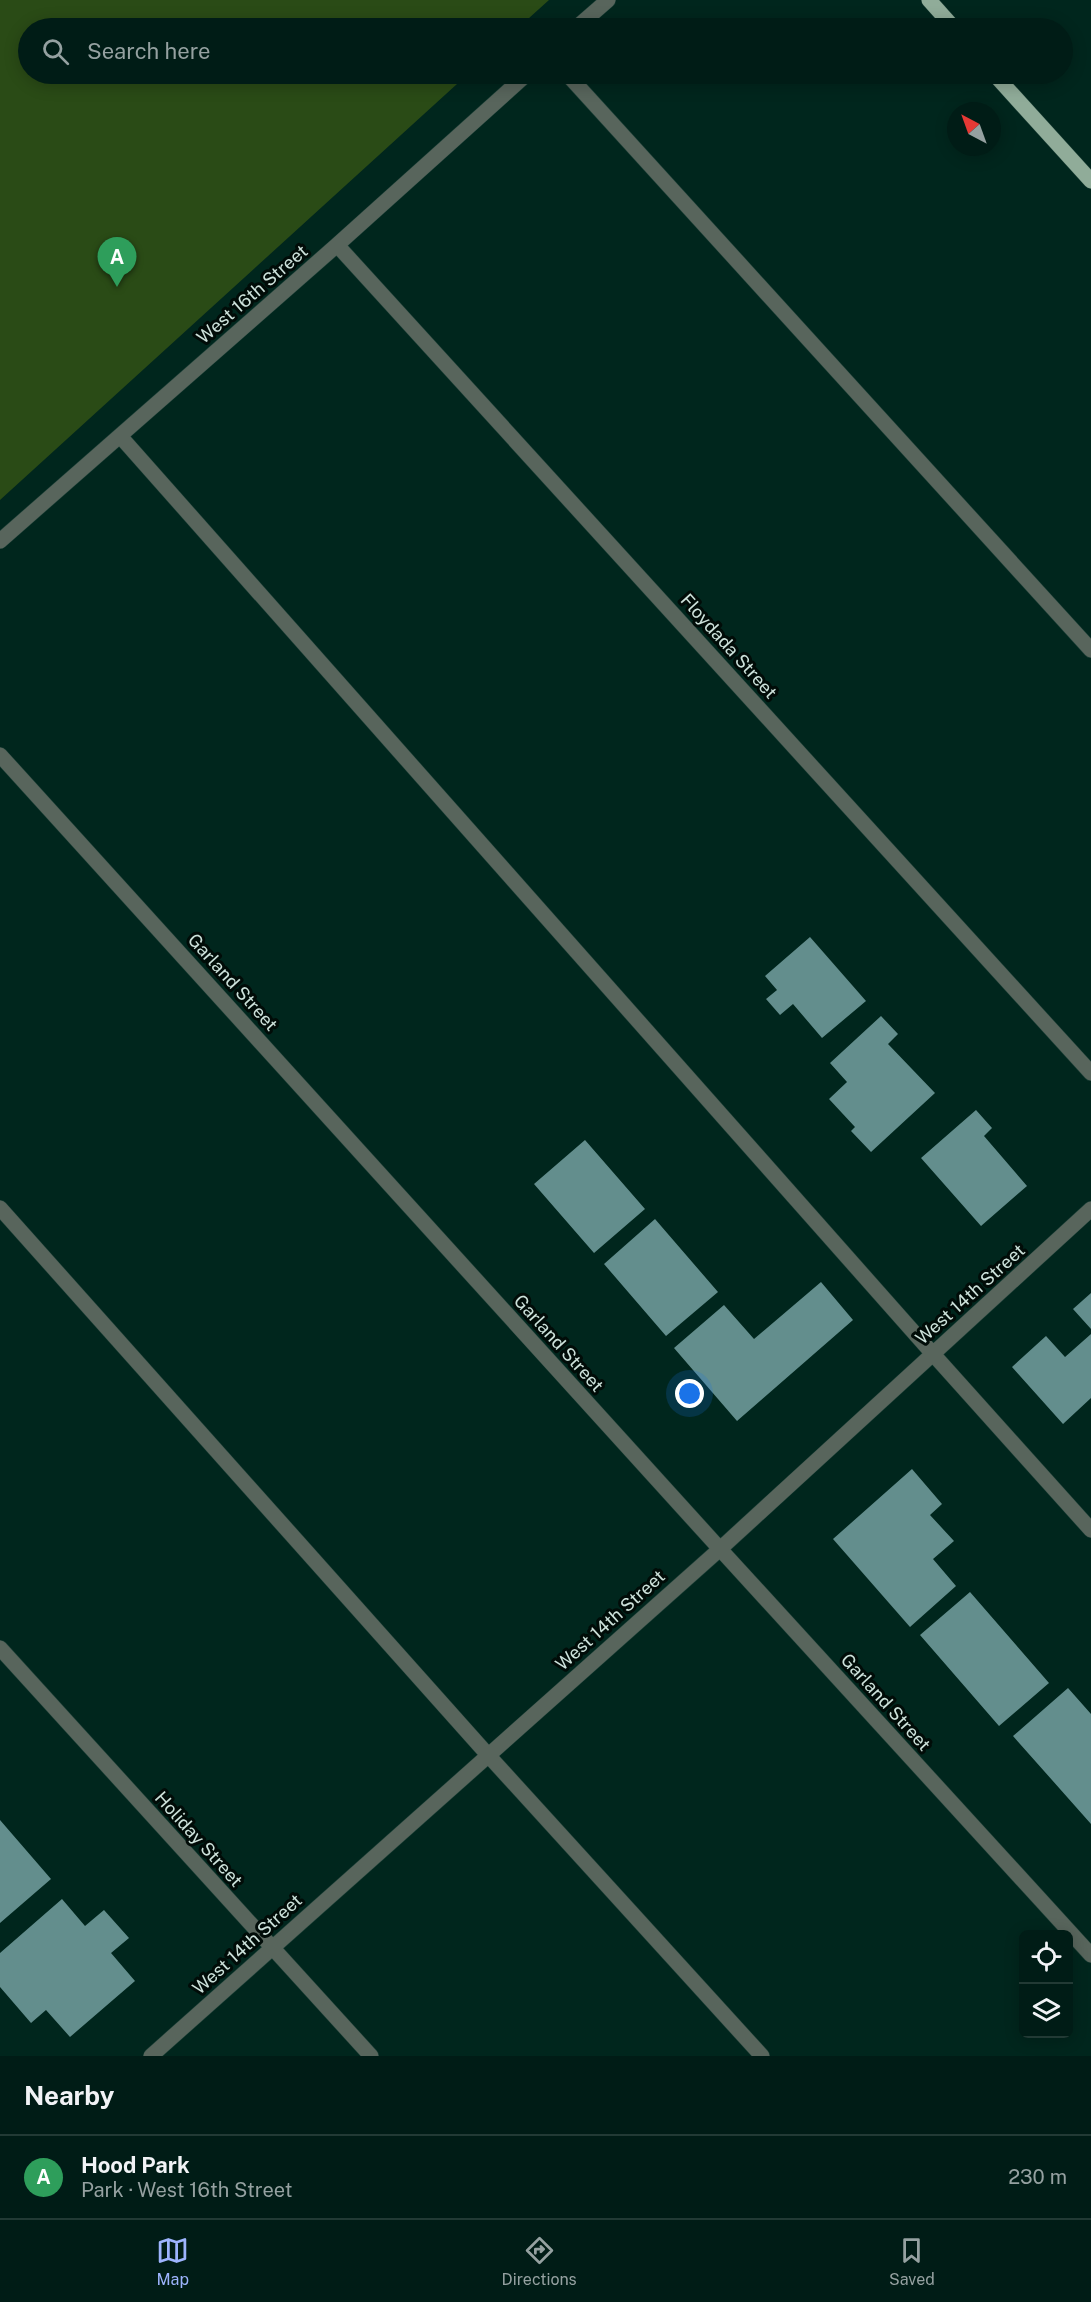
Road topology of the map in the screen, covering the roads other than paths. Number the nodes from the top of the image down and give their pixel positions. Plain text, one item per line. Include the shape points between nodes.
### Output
1 (608, 0) edge
2 (928, 0) edge
3 (587, 18) edge
4 (945, 18) edge
5 (516, 84) edge
6 (576, 84) edge
7 (1003, 84) edge
8 (1091, 181) edge
9 (337, 245) junction
10 (120, 436) junction
11 (0, 541) edge
12 (1091, 650) edge
13 (0, 755) edge
14 (1091, 1072) edge
15 (0, 1208) edge
16 (1091, 1209) edge
17 (933, 1354) junction
18 (1091, 1530) edge
19 (720, 1549) junction
20 (0, 1648) edge
21 (488, 1755) junction
22 (272, 1948) junction
23 (1091, 1955) edge
24 (151, 2056) edge
25 (371, 2056) edge
26 (762, 2056) edge

1 - 3 street
2 - 4 main road
5 - 9 street, West 16th Street
6 - 12 street
7 - 8 main road
9 - 10 street, West 16th Street
9 - 14 street, Floydada Street
10 - 11 street, West 16th Street
10 - 17 street
13 - 19 street, Garland Street
15 - 21 street
16 - 17 street, West 14th Street
17 - 18 street
17 - 19 street, West 14th Street
19 - 21 street, West 14th Street
19 - 23 street, Garland Street
20 - 22 street, Holiday Street
21 - 22 street, West 14th Street
21 - 26 street
22 - 24 street, West 14th Street
22 - 25 street, Holiday Street

